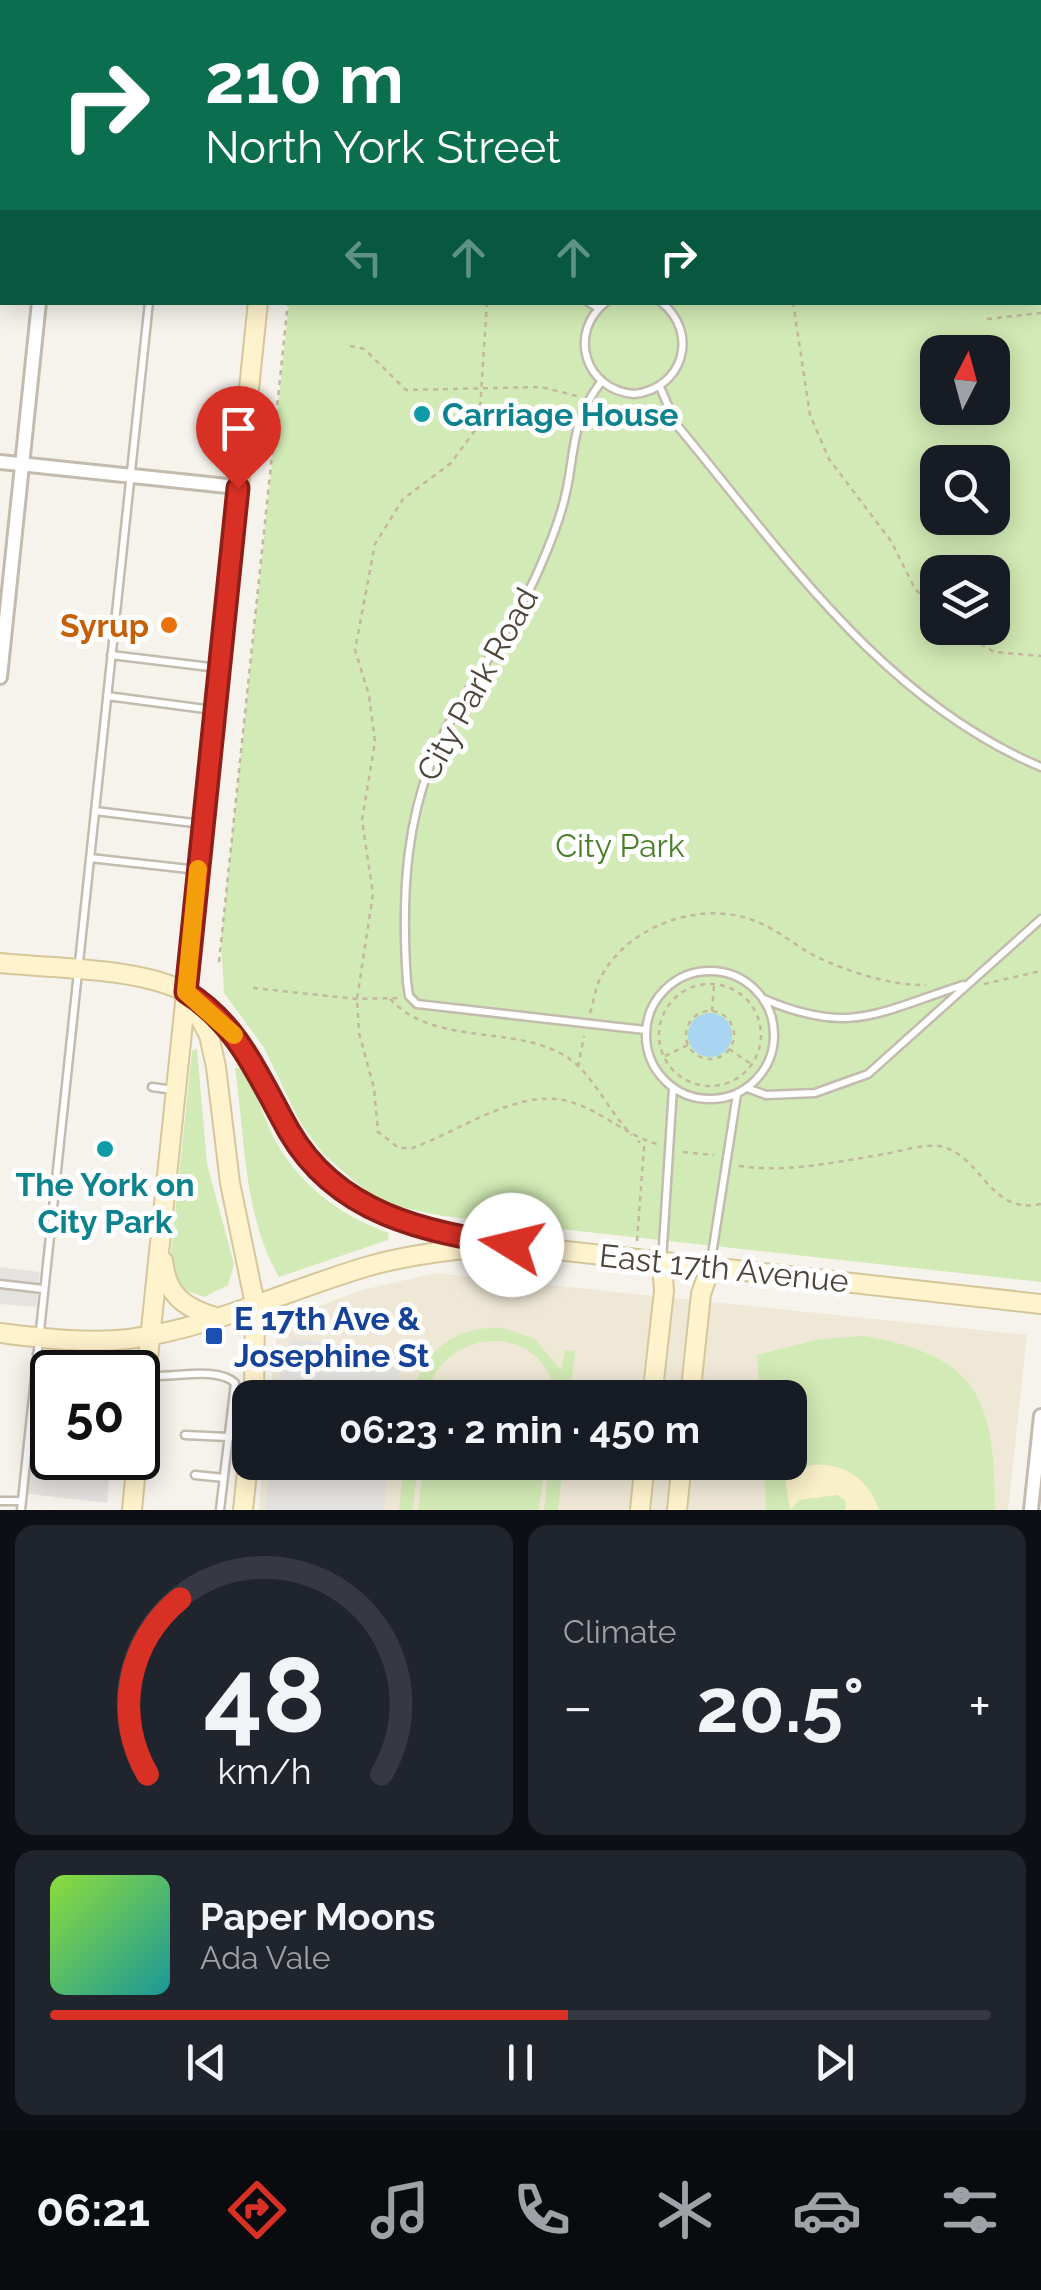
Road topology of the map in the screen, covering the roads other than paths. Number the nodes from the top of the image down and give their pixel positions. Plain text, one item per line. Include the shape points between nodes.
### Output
1 (40, 305) edge
2 (148, 305) edge
3 (258, 305) edge
4 (594, 305) edge
5 (602, 305) edge
6 (671, 306) edge
7 (599, 308) junction
8 (600, 382) junction
9 (660, 386) junction
10 (0, 462) edge
11 (24, 465) junction
12 (130, 476) junction
13 (238, 488) junction
14 (111, 655) junction
15 (219, 668) junction
16 (0, 677) edge
17 (107, 696) junction
18 (214, 710) junction
19 (1041, 766) edge
20 (95, 811) junction
21 (203, 824) junction
22 (90, 858) junction
23 (198, 870) junction
24 (1041, 919) edge
25 (0, 963) edge
26 (78, 971) junction
27 (969, 984) junction
28 (186, 992) junction
29 (762, 998) junction
30 (645, 1030) junction
31 (152, 1087) dead end
32 (673, 1088) junction
33 (746, 1088) junction
34 (175, 1090) junction
35 (737, 1094) junction
36 (160, 1230) junction
37 (512, 1245) junction
38 (662, 1263) junction
39 (710, 1268) junction
40 (0, 1284) edge
41 (43, 1289) junction
42 (255, 1304) junction
43 (1041, 1304) edge
44 (216, 1318) junction
45 (0, 1333) edge
46 (150, 1335) junction
47 (37, 1345) junction
48 (39, 1350) edge
49 (149, 1350) edge
50 (160, 1376) edge
51 (254, 1380) edge
52 (654, 1380) edge
53 (692, 1380) edge
54 (1041, 1416) edge
55 (184, 1435) dead end
56 (228, 1440) junction
57 (232, 1440) edge
58 (195, 1475) dead end
59 (224, 1478) junction
60 (135, 1480) edge
61 (246, 1480) edge
62 (643, 1480) edge
63 (680, 1480) edge
64 (0, 1501) edge
65 (21, 1506) edge
66 (132, 1510) edge
67 (220, 1510) edge
68 (243, 1510) edge
69 (640, 1510) edge
70 (677, 1510) edge
71 (1031, 1510) edge

1 - 11 street
2 - 12 lane
3 - 13 main road
4 - 7 lane
5 - 7 lane
6 - 9 lane via 683,350
7 - 8 lane via 584,346
8 - 9 lane via 625,394
8 - 30 lane, City Park Road via 579,411 567,492 540,566 510,630 446,728 418,792 405,875 409,996 422,1005
9 - 19 lane via 676,424 882,666 937,710
10 - 11 street
11 - 12 street
11 - 16 street
12 - 13 street
12 - 14 lane
13 - 15 main road
14 - 15 lane
14 - 17 lane
15 - 18 main road
17 - 18 lane
17 - 20 lane
18 - 21 main road
20 - 21 lane
20 - 22 lane
21 - 23 main road
22 - 23 lane
22 - 26 lane
23 - 28 main road
24 - 27 lane
25 - 26 main road
26 - 28 main road
26 - 41 lane
27 - 29 lane via 850,1021 820,1020
27 - 33 lane via 868,1074 816,1093 766,1095
28 - 34 main road
28 - 37 main road via 229,1028 294,1138 343,1191 401,1223
28 - 42 main road via 212,1044
29 - 30 lane via 726,973 693,973 657,998
29 - 33 lane via 774,1030 772,1052
30 - 32 lane via 651,1062
31 - 34 lane
32 - 35 lane via 704,1100
32 - 38 lane
33 - 35 lane
34 - 36 main road
35 - 39 lane
36 - 44 main road via 172,1294
36 - 46 main road
37 - 38 main road, East 17th Avenue
37 - 42 main road, East 17th Avenue via 394,1260
38 - 39 main road, East 17th Avenue
38 - 52 main road
39 - 43 main road, East 17th Avenue
39 - 53 main road
40 - 41 lane
41 - 47 lane
42 - 44 main road, East 17th Avenue
42 - 51 main road
44 - 46 main road, East 17th Avenue
45 - 47 main road, East 17th Avenue
46 - 47 main road, East 17th Avenue
46 - 49 main road
47 - 48 lane
47 - 65 lane
50 - 56 lane via 225,1374 235,1383
54 - 71 street
55 - 56 lane
56 - 57 lane
56 - 59 lane
58 - 59 lane
59 - 67 lane
60 - 66 main road
61 - 68 main road
62 - 69 main road
63 - 70 main road
64 - 65 lane

